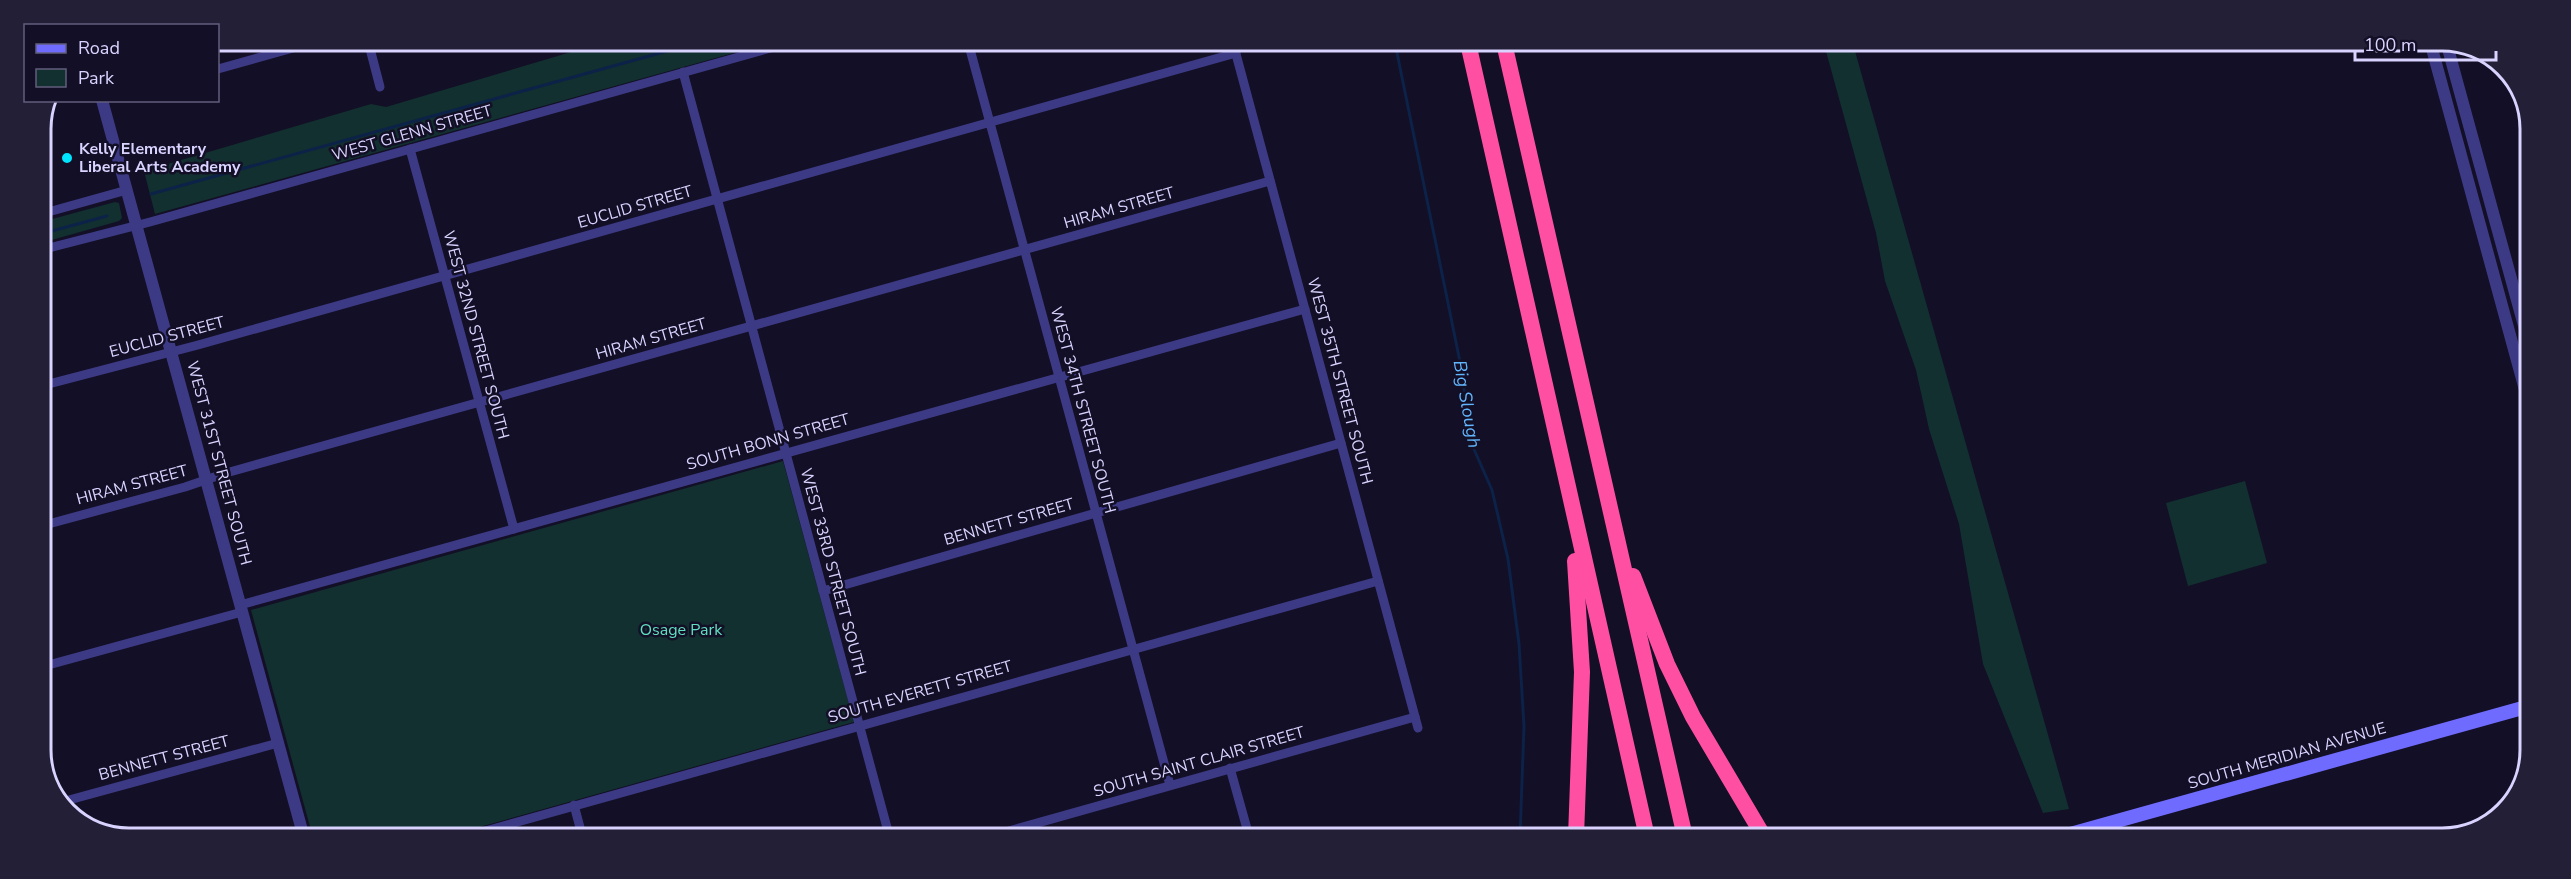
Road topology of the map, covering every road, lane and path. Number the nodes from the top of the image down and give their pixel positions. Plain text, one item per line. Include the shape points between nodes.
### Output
1 (282, 51) edge
2 (371, 51) edge
3 (759, 51) edge
4 (971, 51) edge
5 (1470, 51) edge
6 (1506, 51) edge
7 (2433, 51) edge
8 (2449, 52) edge
9 (1236, 53) joint
10 (219, 69) edge
11 (683, 72) junction
12 (380, 87) dead end
13 (102, 102) edge
14 (991, 123) junction
15 (410, 149) junction
16 (1270, 181) junction
17 (127, 190) junction
18 (717, 199) junction
19 (51, 211) edge
20 (136, 224) junction
21 (51, 247) edge
22 (1024, 250) junction
23 (444, 276) junction
24 (1305, 309) junction
25 (2520, 311) edge
26 (751, 326) junction
27 (171, 351) junction
28 (2520, 372) edge
29 (1059, 377) junction
30 (51, 383) edge
31 (479, 403) junction
32 (1341, 443) junction
33 (786, 453) junction
34 (206, 480) junction
35 (1567, 485) junction
36 (1610, 512) junction
37 (1096, 513) junction
38 (51, 523) edge
39 (514, 529) junction
40 (1378, 581) junction
41 (823, 591) junction
42 (241, 608) junction
43 (1132, 649) junction
44 (51, 664) edge
45 (2520, 709) edge
46 (1415, 717) junction
47 (859, 724) junction
48 (1418, 728) dead end
49 (278, 743) junction
50 (1230, 768) junction
51 (1170, 785) junction
52 (69, 800) edge
53 (574, 805) junction
54 (301, 828) edge
55 (495, 828) edge
56 (580, 828) edge
57 (887, 828) edge
58 (1019, 828) edge
59 (1247, 828) edge
60 (1576, 828) edge
61 (1645, 828) edge
62 (1683, 828) edge
63 (1759, 828) edge
64 (2092, 828) edge

1 - 10 street
2 - 12 street
3 - 11 street, WEST GLENN STREET
4 - 14 street, WEST 34TH STREET SOUTH
5 - 35 highway
6 - 36 highway
7 - 28 street
8 - 25 street
9 - 14 street, EUCLID STREET
9 - 16 street, WEST 35TH STREET SOUTH
11 - 15 street, WEST GLENN STREET
11 - 18 street, WEST 33RD STREET SOUTH
13 - 17 street, WEST 31ST STREET SOUTH
14 - 18 street, EUCLID STREET
14 - 22 street, WEST 34TH STREET SOUTH
15 - 20 street, WEST GLENN STREET
15 - 23 street, WEST 32ND STREET SOUTH
16 - 22 street, HIRAM STREET
16 - 24 street, WEST 35TH STREET SOUTH
17 - 19 street
17 - 20 street, WEST 31ST STREET SOUTH
18 - 23 street, EUCLID STREET
18 - 26 street, WEST 33RD STREET SOUTH
20 - 21 street, WEST GLENN STREET
20 - 27 street, WEST 31ST STREET SOUTH
22 - 26 street, HIRAM STREET
22 - 29 street, WEST 34TH STREET SOUTH
23 - 27 street, EUCLID STREET
23 - 31 street, WEST 32ND STREET SOUTH
24 - 29 street, SOUTH BONN STREET
24 - 32 street, WEST 35TH STREET SOUTH
26 - 31 street, HIRAM STREET
26 - 33 street, WEST 33RD STREET SOUTH
27 - 30 street, EUCLID STREET
27 - 34 street, WEST 31ST STREET SOUTH
29 - 33 street, SOUTH BONN STREET
29 - 37 street, WEST 34TH STREET SOUTH
31 - 34 street, HIRAM STREET
31 - 39 street, WEST 32ND STREET SOUTH
32 - 37 street, BENNETT STREET
32 - 40 street, WEST 35TH STREET SOUTH
33 - 39 street, SOUTH BONN STREET
33 - 41 street, WEST 33RD STREET SOUTH
34 - 38 street, HIRAM STREET
34 - 42 street, WEST 31ST STREET SOUTH
35 - 60 highway via 1580,603 1582,672
35 - 61 highway
36 - 62 highway
36 - 63 highway via 1667,664 1693,717
37 - 41 street, BENNETT STREET
37 - 43 street, WEST 34TH STREET SOUTH
39 - 42 street, SOUTH BONN STREET
40 - 43 street, SOUTH EVERETT STREET
40 - 46 street, WEST 35TH STREET SOUTH
41 - 47 street, WEST 33RD STREET SOUTH
42 - 44 street, SOUTH BONN STREET
42 - 49 street, WEST 31ST STREET SOUTH
43 - 47 street, SOUTH EVERETT STREET
43 - 51 street, WEST 34TH STREET SOUTH
45 - 64 main road, SOUTH MERIDIAN AVENUE
46 - 48 street, WEST 35TH STREET SOUTH
46 - 50 street, SOUTH SAINT CLAIR STREET
47 - 53 street, SOUTH EVERETT STREET
47 - 57 street, WEST 33RD STREET SOUTH
49 - 52 street, BENNETT STREET
49 - 54 street, WEST 31ST STREET SOUTH
50 - 51 street, SOUTH SAINT CLAIR STREET
50 - 59 street
51 - 58 street, SOUTH SAINT CLAIR STREET
53 - 55 street, SOUTH EVERETT STREET
53 - 56 street

